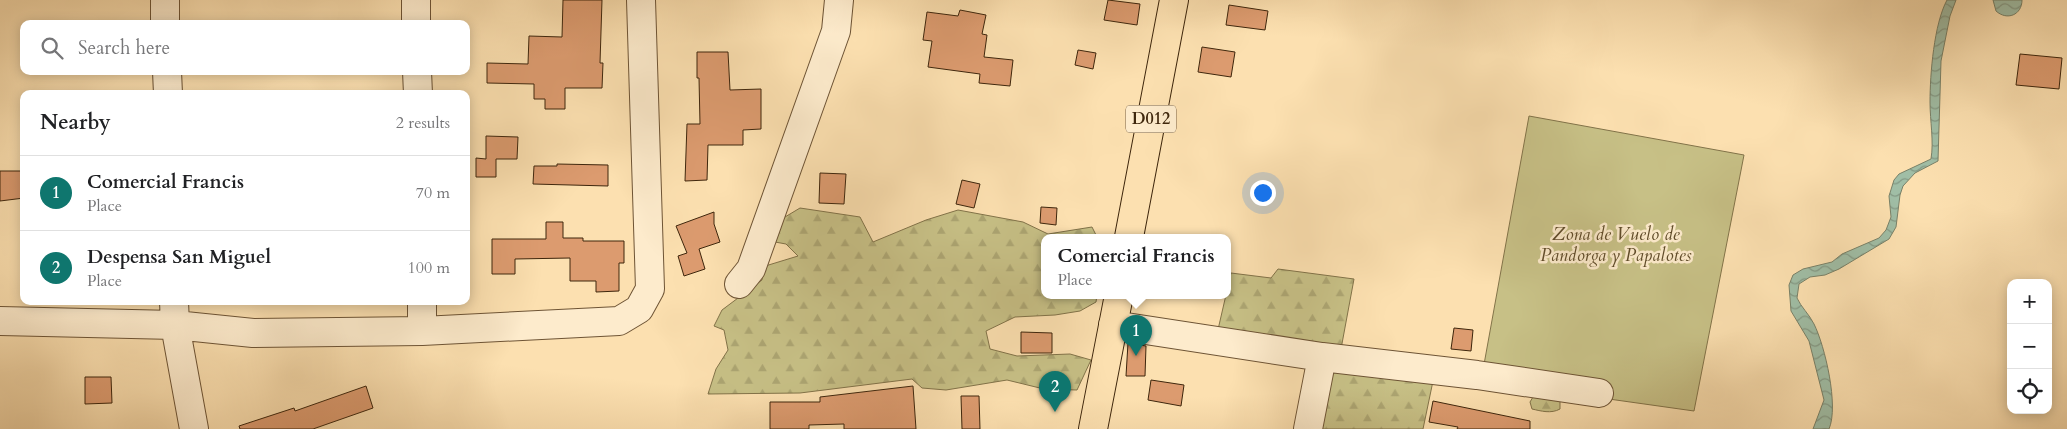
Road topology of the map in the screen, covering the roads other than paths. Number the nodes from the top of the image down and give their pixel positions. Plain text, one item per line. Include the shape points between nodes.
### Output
1 (165, 0) edge
2 (416, 0) edge
3 (641, 0) edge
4 (839, 0) edge
5 (1174, 0) edge
6 (166, 20) edge
7 (416, 20) edge
8 (167, 75) edge
9 (417, 75) edge
10 (168, 90) edge
11 (418, 90) edge
12 (1130, 234) edge
13 (739, 284) dead end
14 (1117, 299) edge
15 (422, 305) edge
16 (175, 313) edge
17 (0, 321) edge
18 (1113, 325) junction
19 (422, 331) junction
20 (1322, 358) junction
21 (1599, 393) dead end
22 (194, 429) edge
23 (1093, 429) edge
24 (1308, 429) edge

1 - 6 street
2 - 7 street
3 - 19 street via 650,289 639,310 619,321
4 - 13 street via 836,31 817,85 751,269
5 - 12 main road, D012
8 - 10 street
9 - 11 street
14 - 18 main road
15 - 19 street
16 - 17 street
16 - 19 street via 252,333
16 - 22 street
18 - 20 street
18 - 23 main road
20 - 21 street via 1477,375
20 - 24 street

